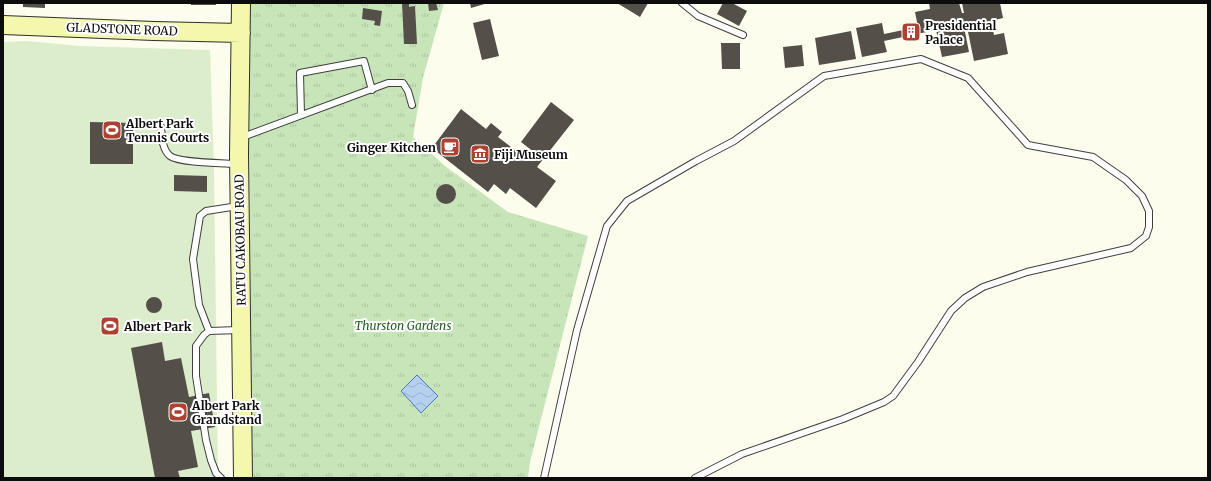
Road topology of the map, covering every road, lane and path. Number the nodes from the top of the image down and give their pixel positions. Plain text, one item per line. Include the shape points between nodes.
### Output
1 (241, 3) edge
2 (682, 3) edge
3 (3, 25) edge
4 (241, 33) junction
5 (743, 35) dead end
6 (372, 90) junction
7 (412, 106) dead end
8 (301, 115) junction
9 (161, 127) dead end
10 (239, 138) junction
11 (239, 164) junction
12 (239, 206) junction
13 (241, 330) junction
14 (209, 331) junction
15 (221, 478) edge
16 (243, 478) edge
17 (544, 478) edge
18 (695, 478) edge

1 - 4 main road, RATU CAKOBAU ROAD
2 - 5 lane via 698,16
3 - 4 main road, GLADSTONE ROAD
4 - 10 main road, RATU CAKOBAU ROAD
6 - 7 lane via 388,83 403,83
6 - 8 lane
6 - 8 lane via 364,61 300,73
8 - 10 lane
9 - 11 lane via 164,146 170,156 180,160
10 - 11 main road, RATU CAKOBAU ROAD
11 - 12 main road, RATU CAKOBAU ROAD
12 - 13 main road, RATU CAKOBAU ROAD
12 - 14 lane via 206,211 200,216 193,259 199,305
13 - 14 lane
13 - 16 main road, RATU CAKOBAU ROAD
14 - 15 lane via 196,346 196,376 206,440 216,473
17 - 18 lane via 577,330 607,226 627,201 734,141 824,76 921,59 968,78 1028,145 1093,157 1126,180 1142,196 1149,211 1149,226 1146,236 1131,248 1027,272 983,287 951,311 893,396 884,402 742,454

